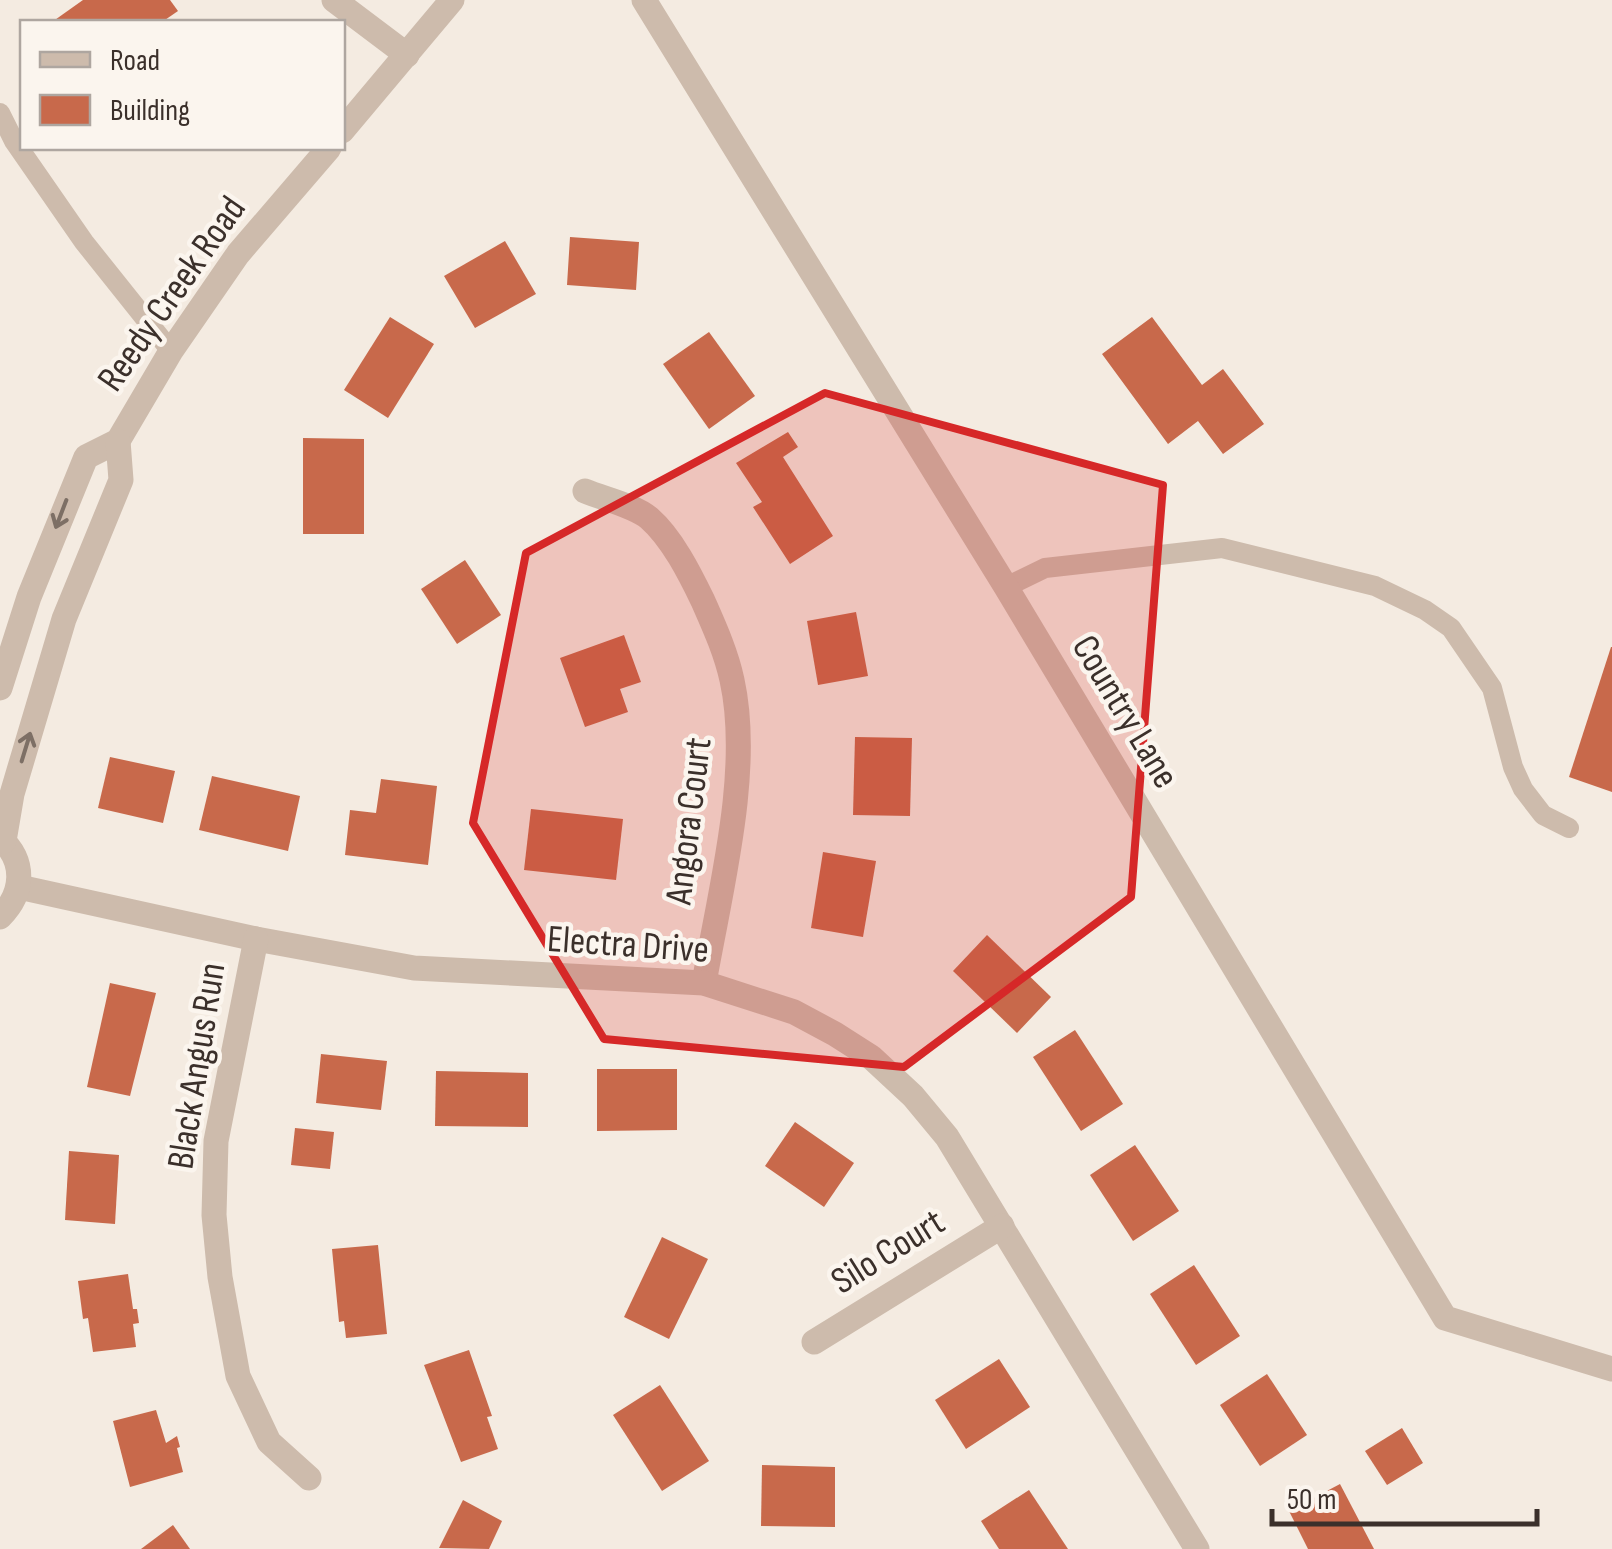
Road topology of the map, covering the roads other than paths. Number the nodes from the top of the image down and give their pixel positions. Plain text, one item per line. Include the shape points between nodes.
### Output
1 (334, 0) edge
2 (452, 0) edge
3 (644, 0) edge
4 (407, 55) junction
5 (0, 113) edge
6 (345, 128) edge
7 (327, 150) edge
8 (171, 351) junction
9 (118, 441) junction
10 (586, 491) dead end
11 (1006, 588) junction
12 (0, 688) edge
13 (1569, 828) dead end
14 (2, 840) edge
15 (19, 887) junction
16 (0, 916) edge
17 (256, 939) junction
18 (704, 983) junction
19 (1002, 1226) junction
20 (814, 1342) dead end
21 (1612, 1369) edge
22 (310, 1478) dead end
23 (1197, 1549) edge

1 - 4 street
2 - 4 street
3 - 11 street, Country Lane
4 - 6 street
5 - 8 lane via 84,242
7 - 8 street, Reedy Creek Road via 238,254
8 - 9 street, Reedy Creek Road
9 -> 12 street, Reedy Creek Road via 86,458
14 -> 9 street, Reedy Creek Road via 64,619 121,480
10 - 18 street, Angora Court via 648,516 670,544 718,634 732,679 738,764
11 - 13 lane via 1045,568 1222,548 1375,586 1452,628 1492,688 1522,789 1543,814
11 - 21 street, Country Lane via 1445,1318
14 - 15 street via 14,855
15 - 16 street
15 - 17 street, Electra Drive
17 - 18 street, Electra Drive via 414,968
17 - 22 street, Black Angus Run via 216,1141 215,1231 238,1376 269,1442
18 - 19 street, Electra Drive via 794,1012 871,1057 946,1136
19 - 20 street, Silo Court
19 - 23 street, Electra Drive

